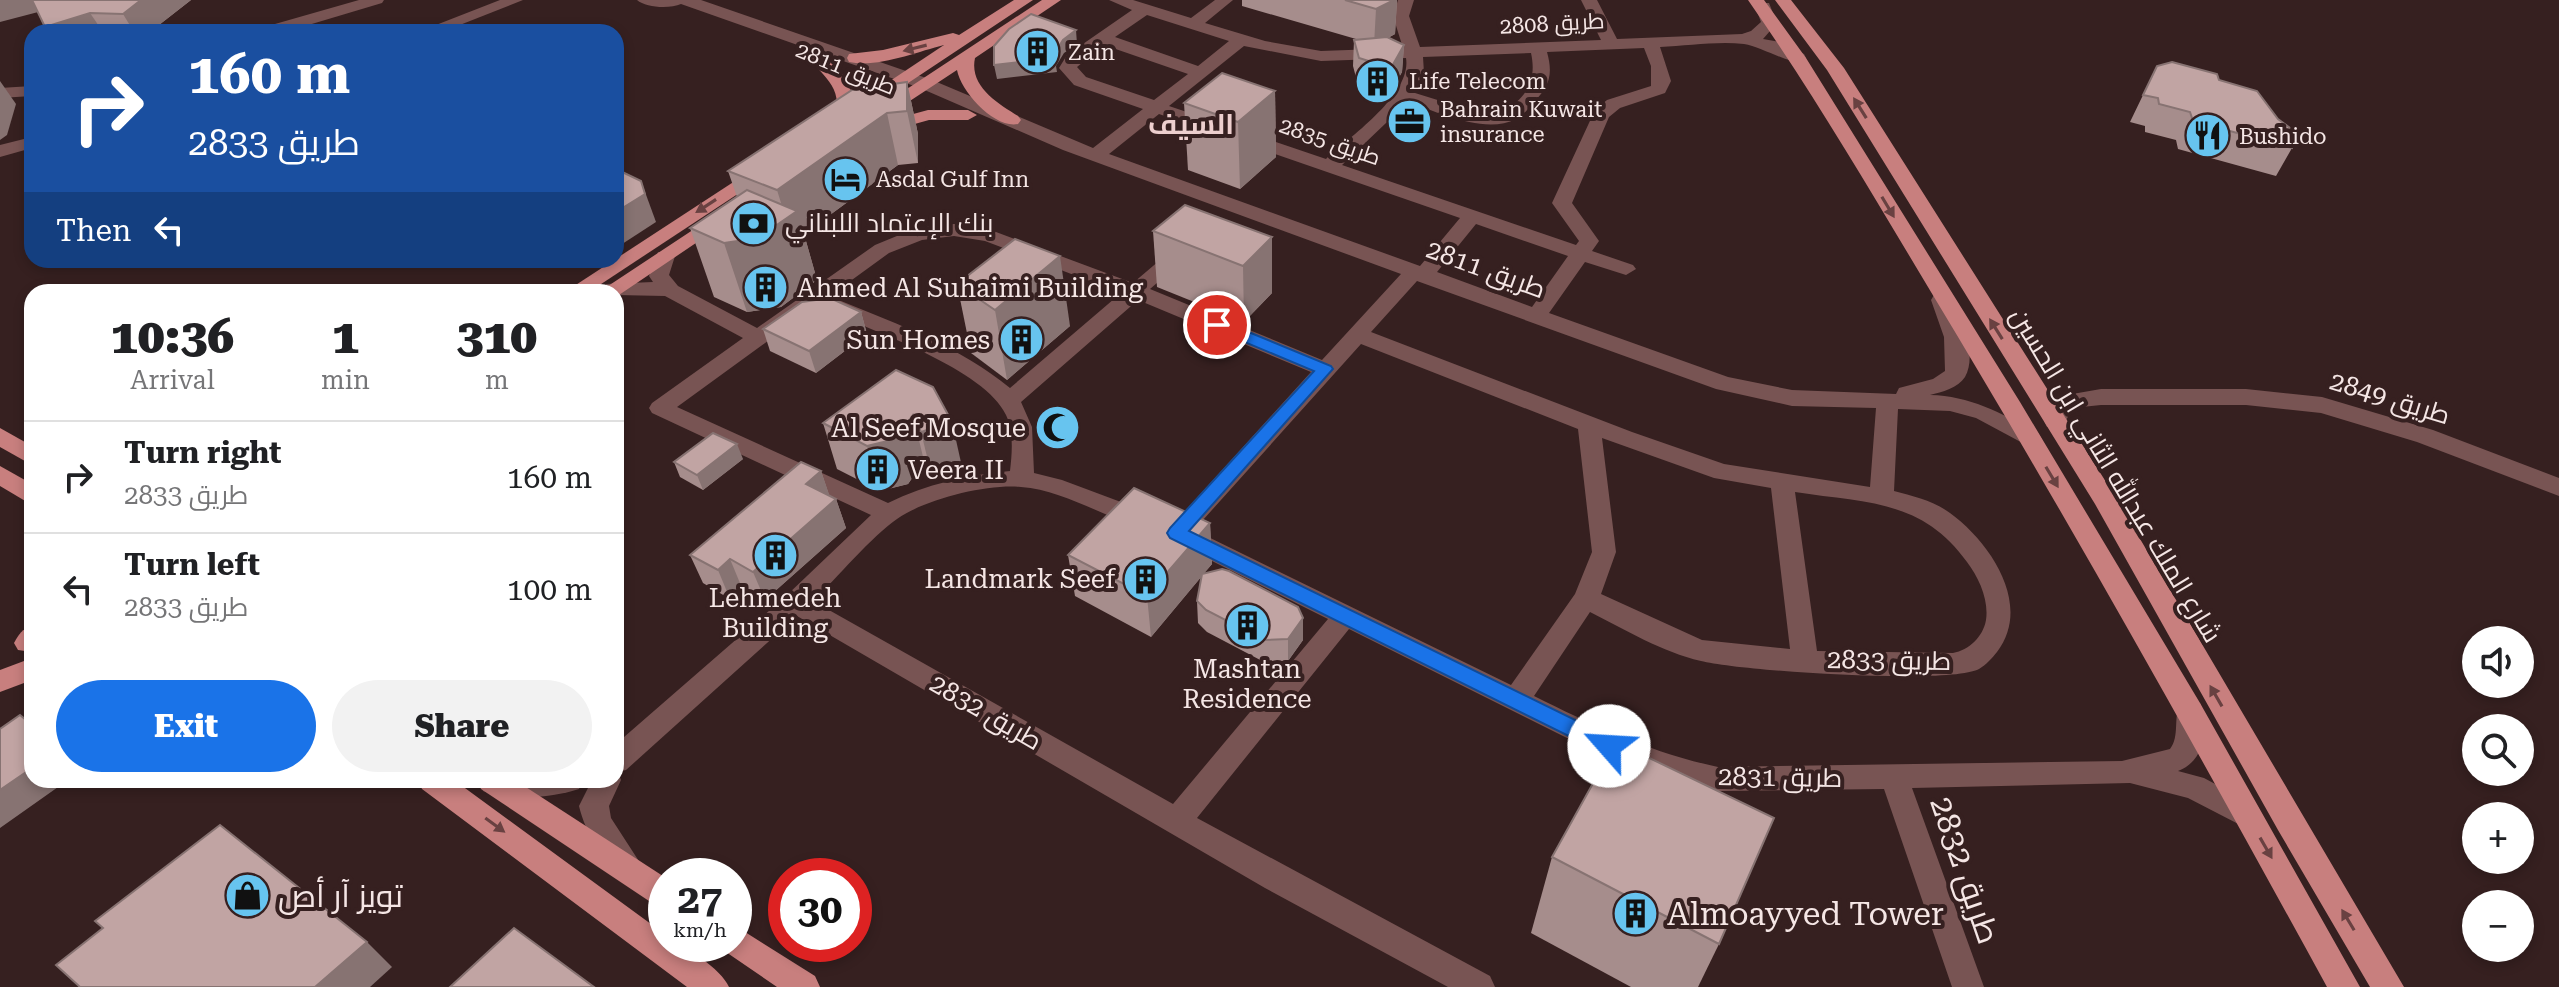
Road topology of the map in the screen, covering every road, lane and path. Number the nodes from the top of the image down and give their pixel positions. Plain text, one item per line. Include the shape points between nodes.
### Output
1 (376, 0) edge
2 (515, 0) edge
3 (645, 0) edge
4 (1025, 0) edge
5 (1053, 0) edge
6 (1117, 0) edge
7 (1225, 0) edge
8 (1406, 0) edge
9 (1589, 0) edge
10 (677, 1) edge
11 (1768, 2) edge
12 (1144, 9) junction
13 (294, 24) edge
14 (448, 24) edge
15 (1193, 24) junction
16 (975, 32) junction
17 (1101, 38) junction
18 (1742, 39) junction
19 (1241, 40) junction
20 (1650, 43) junction
21 (1611, 44) junction
22 (1538, 49) junction
23 (811, 52) junction
24 (1413, 52) junction
25 (855, 58) junction
26 (967, 58) junction
27 (1798, 58) junction
28 (1202, 73) junction
29 (908, 85) junction
30 (24, 92) edge
31 (0, 93) edge
32 (1405, 95) junction
33 (1161, 106) junction
34 (968, 115) junction
35 (1012, 120) junction
36 (852, 126) junction
37 (1069, 146) junction
38 (24, 147) edge
39 (24, 149) edge
40 (0, 150) edge
41 (1096, 155) junction
42 (0, 162) edge
43 (1330, 166) junction
44 (1233, 207) junction
45 (1472, 216) junction
46 (1213, 225) edge
47 (1193, 242) edge
48 (1582, 253) junction
49 (665, 256) junction
50 (624, 262) edge
51 (615, 268) edge
52 (1626, 269) dead end
53 (1418, 274) junction
54 (588, 284) edge
55 (622, 284) edge
56 (1935, 285) junction
57 (624, 290) edge
58 (671, 291) junction
59 (1136, 291) junction
60 (814, 297) junction
61 (1536, 317) junction
62 (1356, 334) junction
63 (757, 337) junction
64 (1325, 369) junction
65 (2027, 378) junction
66 (2101, 397) junction
67 (1876, 399) junction
68 (1008, 401) junction
69 (2055, 421) junction
70 (1589, 424) junction
71 (0, 436) edge
72 (1624, 438) junction
73 (2030, 439) junction
74 (24, 452) edge
75 (1593, 465) junction
76 (0, 474) edge
77 (1021, 478) junction
78 (1782, 483) junction
79 (2559, 487) edge
80 (24, 490) edge
81 (1881, 497) junction
82 (888, 513) junction
83 (1177, 533) junction
84 (1586, 598) junction
85 (795, 603) junction
86 (1344, 617) junction
87 (24, 656) edge
88 (1805, 659) junction
89 (0, 681) edge
90 (1516, 700) junction
91 (2190, 711) junction
92 (624, 755) edge
93 (2122, 773) junction
94 (1894, 777) junction
95 (443, 788) edge
96 (503, 788) edge
97 (603, 788) edge
98 (2248, 816) junction
99 (1177, 821) junction
100 (630, 871) junction
101 (648, 883) edge
102 (752, 952) edge
103 (713, 987) edge
104 (804, 987) edge
105 (1479, 987) edge
106 (1968, 987) edge
107 (2344, 987) edge
108 (2388, 987) edge

1 - 13 street
2 - 14 street
3 - 10 street
4 - 16 main road
5 - 26 main road
6 - 12 street, طريق 2808
7 - 15 street
8 - 24 street via 1400,14
9 - 21 street
10 - 23 street, طريق 2811
10 - 25 street, طريق 2811
11 - 18 street via 1766,29
11 - 27 main road, شارع الملك عبدالله الثاني ابن الحسين
65 -> 11 main road, شارع الملك عبدالله الثاني ابن الحسين via 1835,68
12 - 15 street, طريق 2808
12 - 17 street, طريق 2835
15 - 19 street, طريق 2808
16 -> 25 main road
16 - 29 main road
17 - 28 street
17 - 33 street, طريق 2835 via 1073,59 1068,68 1074,76
18 - 20 street, طريق 2808
18 - 27 street, طريق 2808
19 - 24 street, طريق 2808 via 1302,55
19 - 28 street
20 - 21 street, طريق 2808
20 - 48 street via 1663,83 1657,91 1610,104 1565,190 1562,203 1589,241
21 - 22 street, طريق 2808
22 - 24 street, طريق 2808
22 - 32 street via 1543,81 1504,118 1479,118
23 - 29 street, طريق 2811
23 - 36 main road via 848,97
24 - 32 street via 1416,69
25 - 29 street, طريق 2811
26 - 29 main road
26 - 35 main road via 965,72 975,90
27 -> 56 main road, شارع الملك عبدالله الثاني ابن الحسين
28 - 33 street
29 - 34 street, طريق 2811
29 - 35 street, طريق 2811
29 - 36 main road
29 - 36 main road
30 - 31 street
32 - 43 street
33 - 41 street
33 - 43 street, طريق 2835
34 - 36 main road
34 - 37 street, طريق 2811
35 - 37 street, طريق 2811
37 - 41 street, طريق 2811
38 - 40 street
39 - 42 street
41 - 44 street, طريق 2811
43 - 45 street, طريق 2835
44 - 46 street
44 - 53 street, طريق 2811
45 - 48 street, طريق 2835
45 - 53 street
47 - 59 street
48 - 52 street, طريق 2835
48 - 61 street
49 -> 50 main road via 782,167
49 - 55 main road
49 - 58 street via 659,276
51 -> 54 main road
53 - 61 street, طريق 2811
53 - 62 street
56 - 67 street, طريق 2811 via 1957,339 1960,358 1955,375 1940,385
56 - 73 main road, شارع الملك عبدالله الثاني ابن الحسين
57 - 58 street
58 - 63 street
59 - 60 street via 989,236 954,230 898,241
59 - 64 street
59 - 68 street
60 - 63 street
60 - 68 street via 955,359
61 - 67 street, طريق 2811 via 1757,394
62 - 64 street
62 - 70 street, طريق 2833
63 - 82 street via 660,408
64 - 83 street
65 - 66 street, طريق 2849 via 2053,390
65 - 69 main road, شارع الملك عبدالله الثاني ابن الحسين
66 - 69 street, طريق 2849 via 2063,402
66 - 79 street, طريق 2849 via 2246,397 2322,405 2425,436
67 - 73 street, طريق 2811 via 1951,403 1984,413
67 - 81 street via 1887,444
68 - 77 street via 1022,429
108 -> 69 main road, شارع الملك عبدالله الثاني ابن الحسين
70 - 72 street, طريق 2833
70 - 75 street
71 - 74 main road
72 - 75 street
72 - 78 street, طريق 2833 via 1722,472
73 -> 91 main road, شارع الملك عبدالله الثاني ابن الحسين
75 - 84 street via 1604,552
76 - 80 main road
77 - 82 street, طريق 2831 via 969,483
77 - 83 street, طريق 2831
78 - 81 street, طريق 2833
78 - 88 street, طريق 2833
81 - 88 street, طريق 2833 via 1938,517 1985,565 2001,615 1993,641 1969,661
82 - 85 street, طريق 2831
83 - 86 street, طريق 2831
84 - 88 street, طريق 2833 via 1701,651 1758,660
84 - 90 street
85 - 92 street, طريق 2831
85 - 99 street, طريق 2832
86 - 90 street, طريق 2831
86 - 99 street
87 - 89 main road
90 - 94 street, طريق 2831 via 1609,746 1718,779
91 - 93 street, طريق 2831 via 2189,746 2179,759
91 - 98 main road, شارع الملك عبدالله الثاني ابن الحسين
93 - 94 street, طريق 2831
93 - 98 street, طريق 2831 via 2194,787
94 - 106 street, طريق 2832
95 -> 103 main road
96 - 100 main road
97 - 100 street via 594,806 597,822
98 -> 107 main road, شارع الملك عبدالله الثاني ابن الحسين
99 - 105 street, طريق 2832
100 - 101 main road
102 - 104 main road

